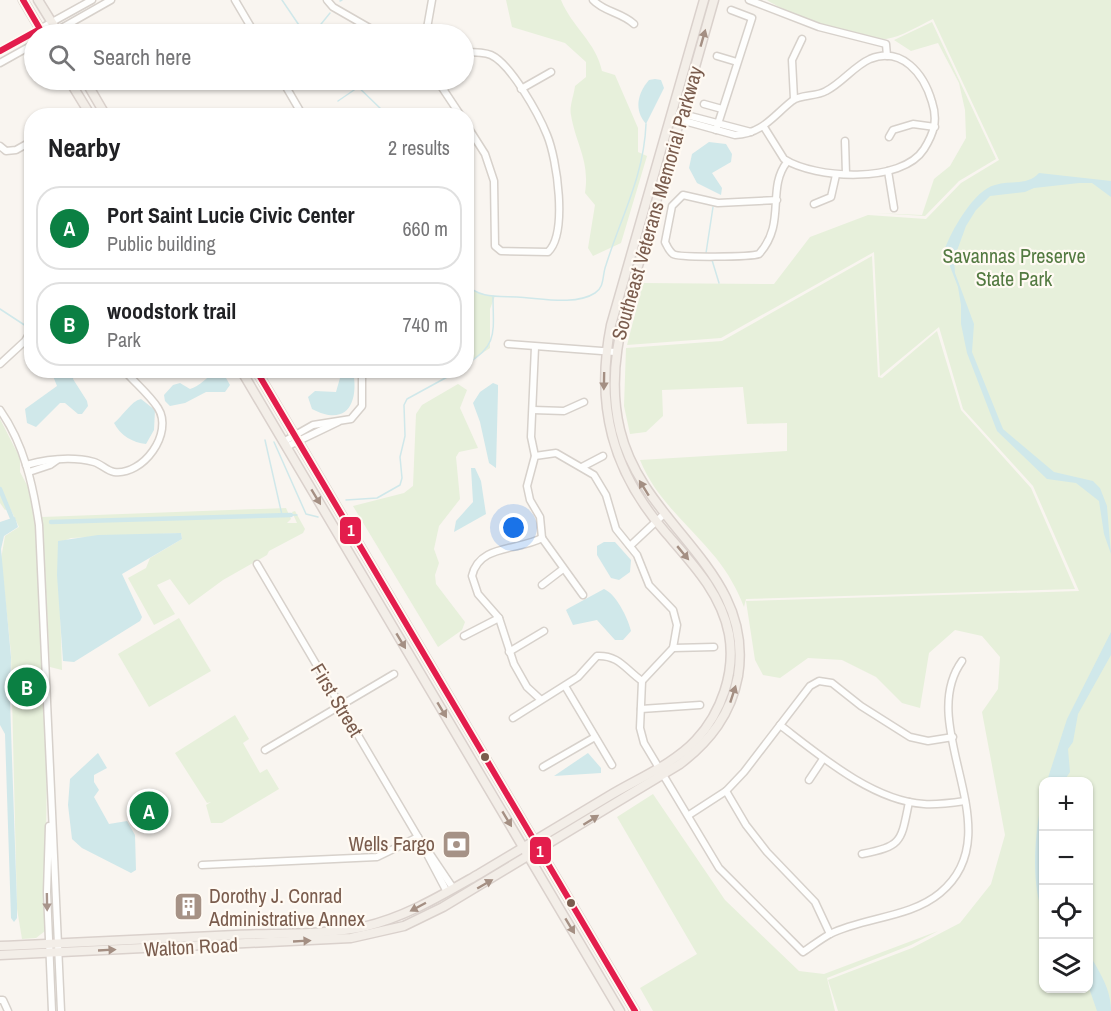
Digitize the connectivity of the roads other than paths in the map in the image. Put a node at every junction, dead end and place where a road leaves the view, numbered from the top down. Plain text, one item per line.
1 (23, 0) edge
2 (38, 0) edge
3 (92, 0) edge
4 (111, 0) edge
5 (235, 0) edge
6 (327, 0) edge
7 (432, 0) edge
8 (594, 0) edge
9 (704, 0) edge
10 (714, 0) edge
11 (749, 0) edge
12 (763, 0) edge
13 (768, 6) junction
14 (731, 10) dead end
15 (51, 22) joint
16 (37, 24) edge
17 (70, 24) edge
18 (249, 24) edge
19 (362, 24) edge
20 (428, 24) edge
21 (634, 24) dead end
22 (802, 39) dead end
23 (24, 40) edge
24 (24, 50) edge
25 (0, 51) edge
26 (474, 53) edge
27 (717, 56) dead end
28 (887, 56) junction
29 (737, 62) junction
30 (0, 63) edge
31 (551, 72) dead end
32 (521, 89) junction
33 (75, 90) edge
34 (91, 90) edge
35 (288, 90) edge
36 (444, 90) edge
37 (794, 99) junction
38 (704, 104) dead end
39 (86, 108) edge
40 (101, 108) edge
41 (298, 108) edge
42 (456, 108) edge
43 (722, 109) junction
44 (677, 116) junction
45 (717, 127) junction
46 (764, 127) junction
47 (935, 128) junction
48 (474, 137) edge
49 (889, 137) dead end
50 (845, 141) dead end
51 (0, 146) edge
52 (24, 146) edge
53 (788, 162) junction
54 (888, 171) junction
55 (846, 174) junction
56 (836, 175) junction
57 (777, 200) junction
58 (814, 204) dead end
59 (894, 208) dead end
60 (24, 342) edge
61 (508, 344) dead end
62 (535, 347) junction
63 (610, 351) junction
64 (0, 364) edge
65 (131, 378) edge
66 (246, 378) edge
67 (261, 378) edge
68 (362, 378) edge
69 (584, 402) dead end
70 (0, 410) edge
71 (533, 410) junction
72 (296, 439) junction
73 (284, 445) junction
74 (535, 456) junction
75 (603, 456) dead end
76 (57, 460) junction
77 (26, 465) junction
78 (582, 467) junction
79 (29, 472) junction
80 (663, 515) junction
81 (656, 522) junction
82 (542, 538) junction
83 (630, 546) junction
84 (257, 564) dead end
85 (563, 569) junction
86 (542, 585) dead end
87 (583, 595) dead end
88 (499, 618) junction
89 (544, 631) dead end
90 (464, 636) dead end
91 (714, 647) dead end
92 (673, 648) junction
93 (509, 652) junction
94 (412, 660) junction
95 (962, 661) dead end
96 (432, 670) junction
97 (394, 674) dead end
98 (642, 681) junction
99 (565, 686) junction
100 (540, 699) junction
101 (700, 705) dead end
102 (340, 706) junction
103 (641, 708) junction
104 (513, 718) dead end
105 (780, 725) junction
106 (595, 737) junction
107 (953, 737) junction
108 (265, 750) dead end
109 (824, 759) junction
110 (612, 765) dead end
111 (543, 767) dead end
112 (661, 770) junction
113 (809, 780) dead end
114 (726, 790) junction
115 (965, 801) junction
116 (909, 802) junction
117 (689, 815) junction
118 (418, 837) junction
119 (535, 840) junction
120 (524, 848) junction
121 (541, 851) junction
122 (862, 854) dead end
123 (530, 858) junction
124 (202, 865) dead end
125 (450, 890) junction
126 (255, 934) junction
127 (830, 934) junction
128 (209, 936) junction
129 (0, 946) edge
130 (207, 946) junction
131 (53, 948) junction
132 (160, 948) junction
133 (0, 955) edge
134 (0, 1000) edge
135 (8, 1011) edge
136 (51, 1011) edge
137 (61, 1011) edge
138 (620, 1011) edge
139 (635, 1011) edge

1 - 16 main road
2 - 15 main road
3 - 15 street
4 - 17 street
5 - 18 street
6 - 19 street
7 - 20 street
8 - 21 street
9 - 44 main road, Southeast Veterans Memorial Parkway
44 -> 10 main road, Southeast Veterans Memorial Parkway
11 - 13 street
12 - 13 street
13 - 28 street
14 - 29 street
22 - 37 street
23 - 25 street
24 - 30 street
26 - 32 street
27 - 29 street
28 - 37 street
28 - 47 street
29 - 43 street
31 - 32 street
32 - 48 street
33 - 39 main road
34 - 40 main road
35 - 41 street
36 - 42 street
37 - 46 street
38 - 43 street
43 - 45 street
44 - 45 street
44 - 63 main road, Southeast Veterans Memorial Parkway
45 - 46 street
46 - 53 street
47 - 49 street
47 - 54 street
50 - 55 street
51 - 52 street
53 - 56 street
53 - 57 street
54 - 55 street
54 - 59 street
55 - 56 street
56 - 58 street
57 - 57 street
60 - 64 street
61 - 62 street
62 - 63 street
62 - 71 street
80 -> 63 main road, Southeast Veterans Memorial Parkway
63 -> 81 main road, Southeast Veterans Memorial Parkway
65 - 76 street
66 - 73 main road
67 - 72 main road
68 - 72 street
69 - 71 street
70 - 77 street
71 - 74 street
72 - 73 street
72 - 96 main road
73 -> 94 main road
74 - 78 street
74 - 82 street
75 - 78 street
76 - 77 street
76 - 79 street
77 - 79 street
78 - 83 street
79 - 131 street
80 - 81 street
112 -> 80 main road, Southeast Veterans Memorial Parkway
81 - 83 street
81 -> 112 main road, Southeast Veterans Memorial Parkway
82 - 85 street
82 - 88 street
83 - 92 street
84 - 102 street, First Street
85 - 86 street
85 - 87 street
88 - 90 street
88 - 93 street
89 - 93 street
91 - 92 street
92 - 98 street
93 - 100 street
94 - 96 main road
94 -> 120 main road
95 - 107 street
96 - 119 main road
97 - 102 street
98 - 99 street
98 - 103 street
99 - 100 street
99 - 106 street
100 - 104 street
101 - 103 street
102 - 108 street
102 - 118 street, First Street
103 - 112 street
105 - 107 street
105 - 109 street
105 - 114 street
106 - 110 street
106 - 111 street
107 - 115 street
109 - 113 street
109 - 116 street
112 - 117 street
112 - 119 main road, Southeast Veterans Memorial Parkway
121 -> 112 main road, Southeast Veterans Memorial Parkway
114 - 117 street
114 - 127 street
115 - 116 street
115 - 127 street
116 - 122 street
117 - 127 street
118 - 124 street
118 - 125 street, First Street
119 - 120 main road, Walton Road
119 - 121 main road
120 - 123 main road
120 - 125 main road, Walton Road
121 - 123 main road, Walton Road
121 - 139 main road
130 -> 123 main road, Walton Road
123 -> 138 main road
125 -> 126 main road, Walton Road
126 - 128 main road, Walton Road
126 - 130 main road
128 - 131 main road, Walton Road
128 - 132 main road
129 - 131 main road, Walton Road
130 - 132 main road, Walton Road
131 -> 132 main road, Walton Road
131 - 133 main road, Walton Road
131 - 136 street
131 - 137 street
134 - 135 street

